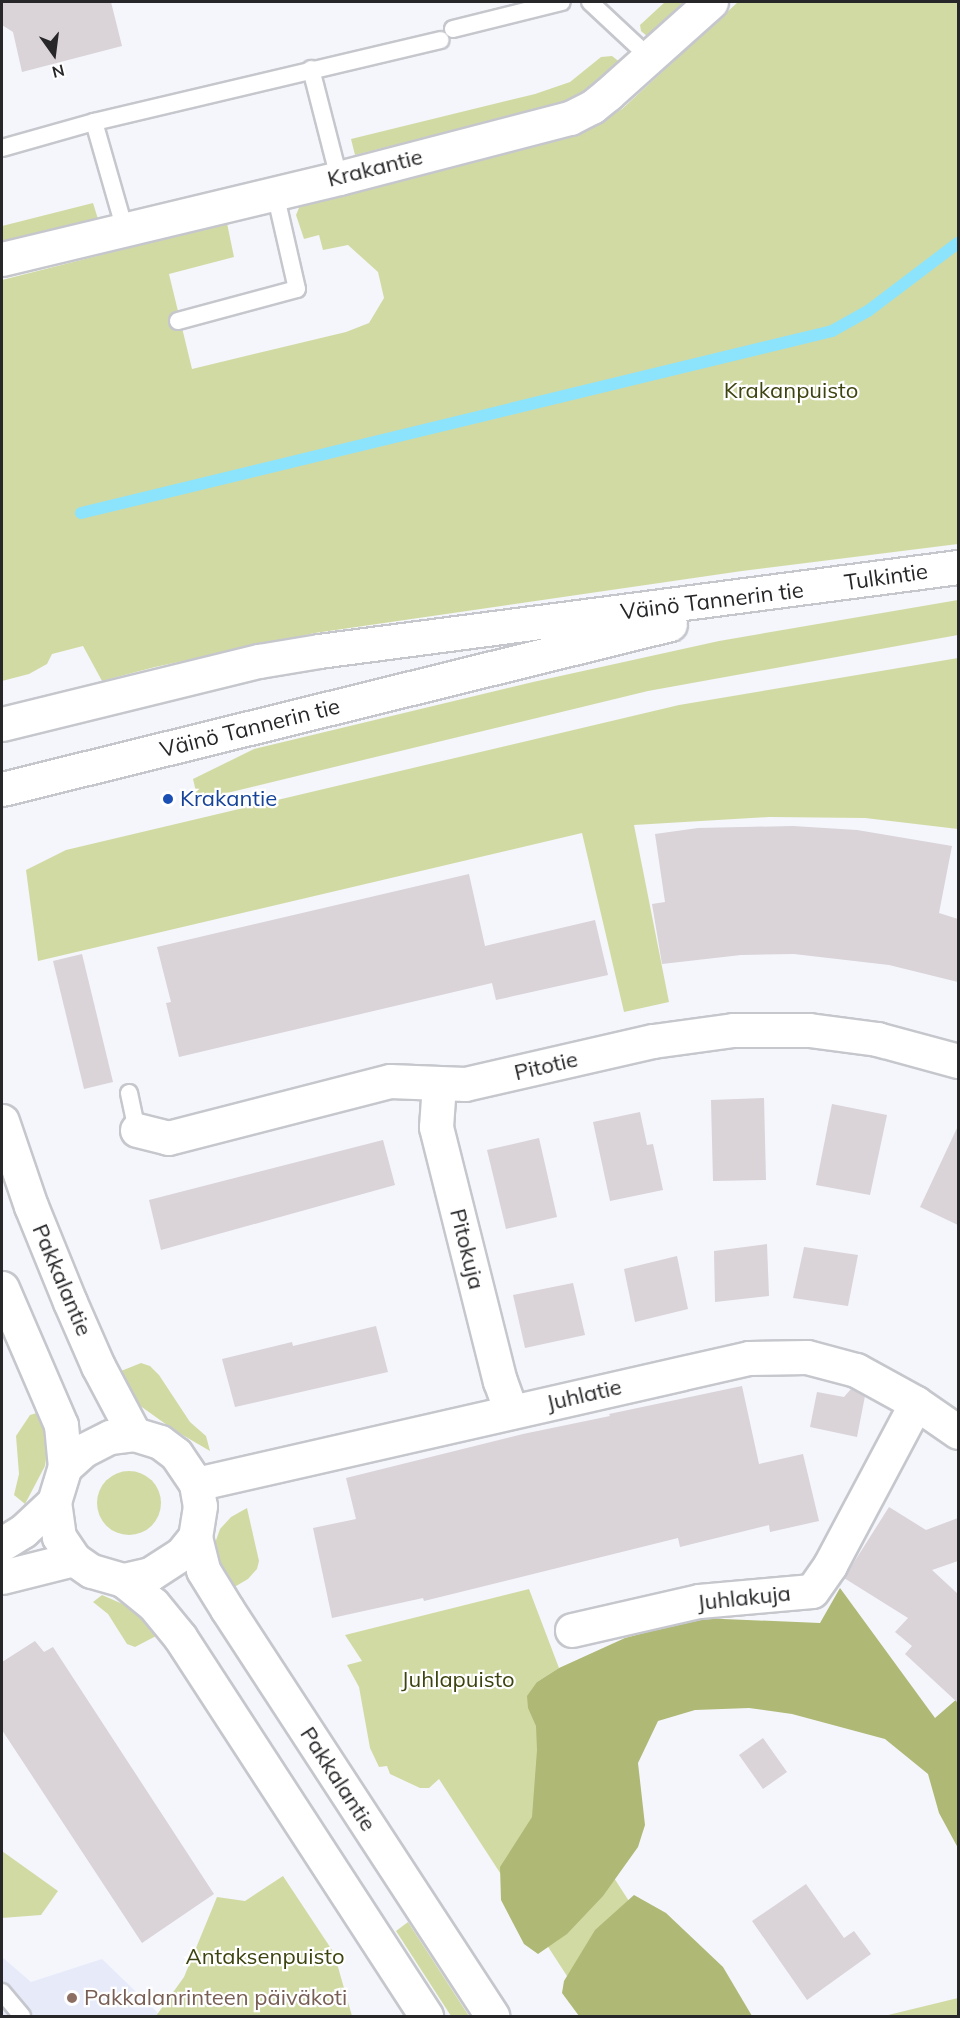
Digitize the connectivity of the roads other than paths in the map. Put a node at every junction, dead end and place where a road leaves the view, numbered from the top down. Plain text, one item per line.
1 (562, 2) edge
2 (590, 2) edge
3 (711, 2) edge
4 (519, 6) edge
5 (453, 29) dead end
6 (440, 40) dead end
7 (650, 57) junction
8 (311, 69) junction
9 (94, 122) junction
10 (2, 148) edge
11 (339, 178) junction
12 (275, 193) junction
13 (125, 230) junction
14 (2, 259) edge
15 (178, 321) dead end
16 (958, 567) edge
17 (814, 587) junction
18 (2, 724) edge
19 (2, 789) edge
20 (958, 1061) edge
21 (439, 1084) junction
22 (129, 1093) dead end
23 (2, 1121) edge
24 (137, 1130) joint
25 (2, 1288) edge
26 (916, 1403) junction
27 (511, 1411) junction
28 (958, 1432) edge
29 (134, 1434) junction
30 (65, 1467) junction
31 (196, 1484) junction
32 (54, 1502) junction
33 (195, 1537) junction
34 (2, 1544) edge
35 (74, 1559) junction
36 (2, 1577) edge
37 (123, 1580) junction
38 (572, 1630) dead end
39 (2, 1992) edge
40 (22, 2016) edge
41 (426, 2016) edge
42 (492, 2016) edge

1 - 4 lane
2 - 7 lane
3 - 7 street, Krakantie
4 - 5 lane
6 - 8 lane
7 - 11 street, Krakantie
8 - 9 lane
8 - 11 lane
9 - 10 lane
9 - 13 lane
11 - 12 street, Krakantie
12 - 13 street, Krakantie
12 - 15 lane
13 - 14 street, Krakantie
16 - 17 street, Tulkintie
17 - 18 street, Väinö Tannerin tie
17 - 19 street, Väinö Tannerin tie
20 - 21 street, Pitotie
21 - 24 street, Pitotie
21 - 27 street, Pitokuja
22 - 24 lane
23 - 29 street, Pakkalantie
25 - 30 street
26 - 27 street, Juhlatie
26 - 28 street, Juhlatie
26 - 38 street, Juhlakuja
27 - 31 street, Juhlatie
29 - 30 street
29 - 31 street
30 - 32 street
31 - 33 street
32 - 34 street
32 - 35 street
33 - 37 street
33 - 42 street, Pakkalantie
35 - 36 street
35 - 37 street
37 - 41 street
39 - 40 lane

